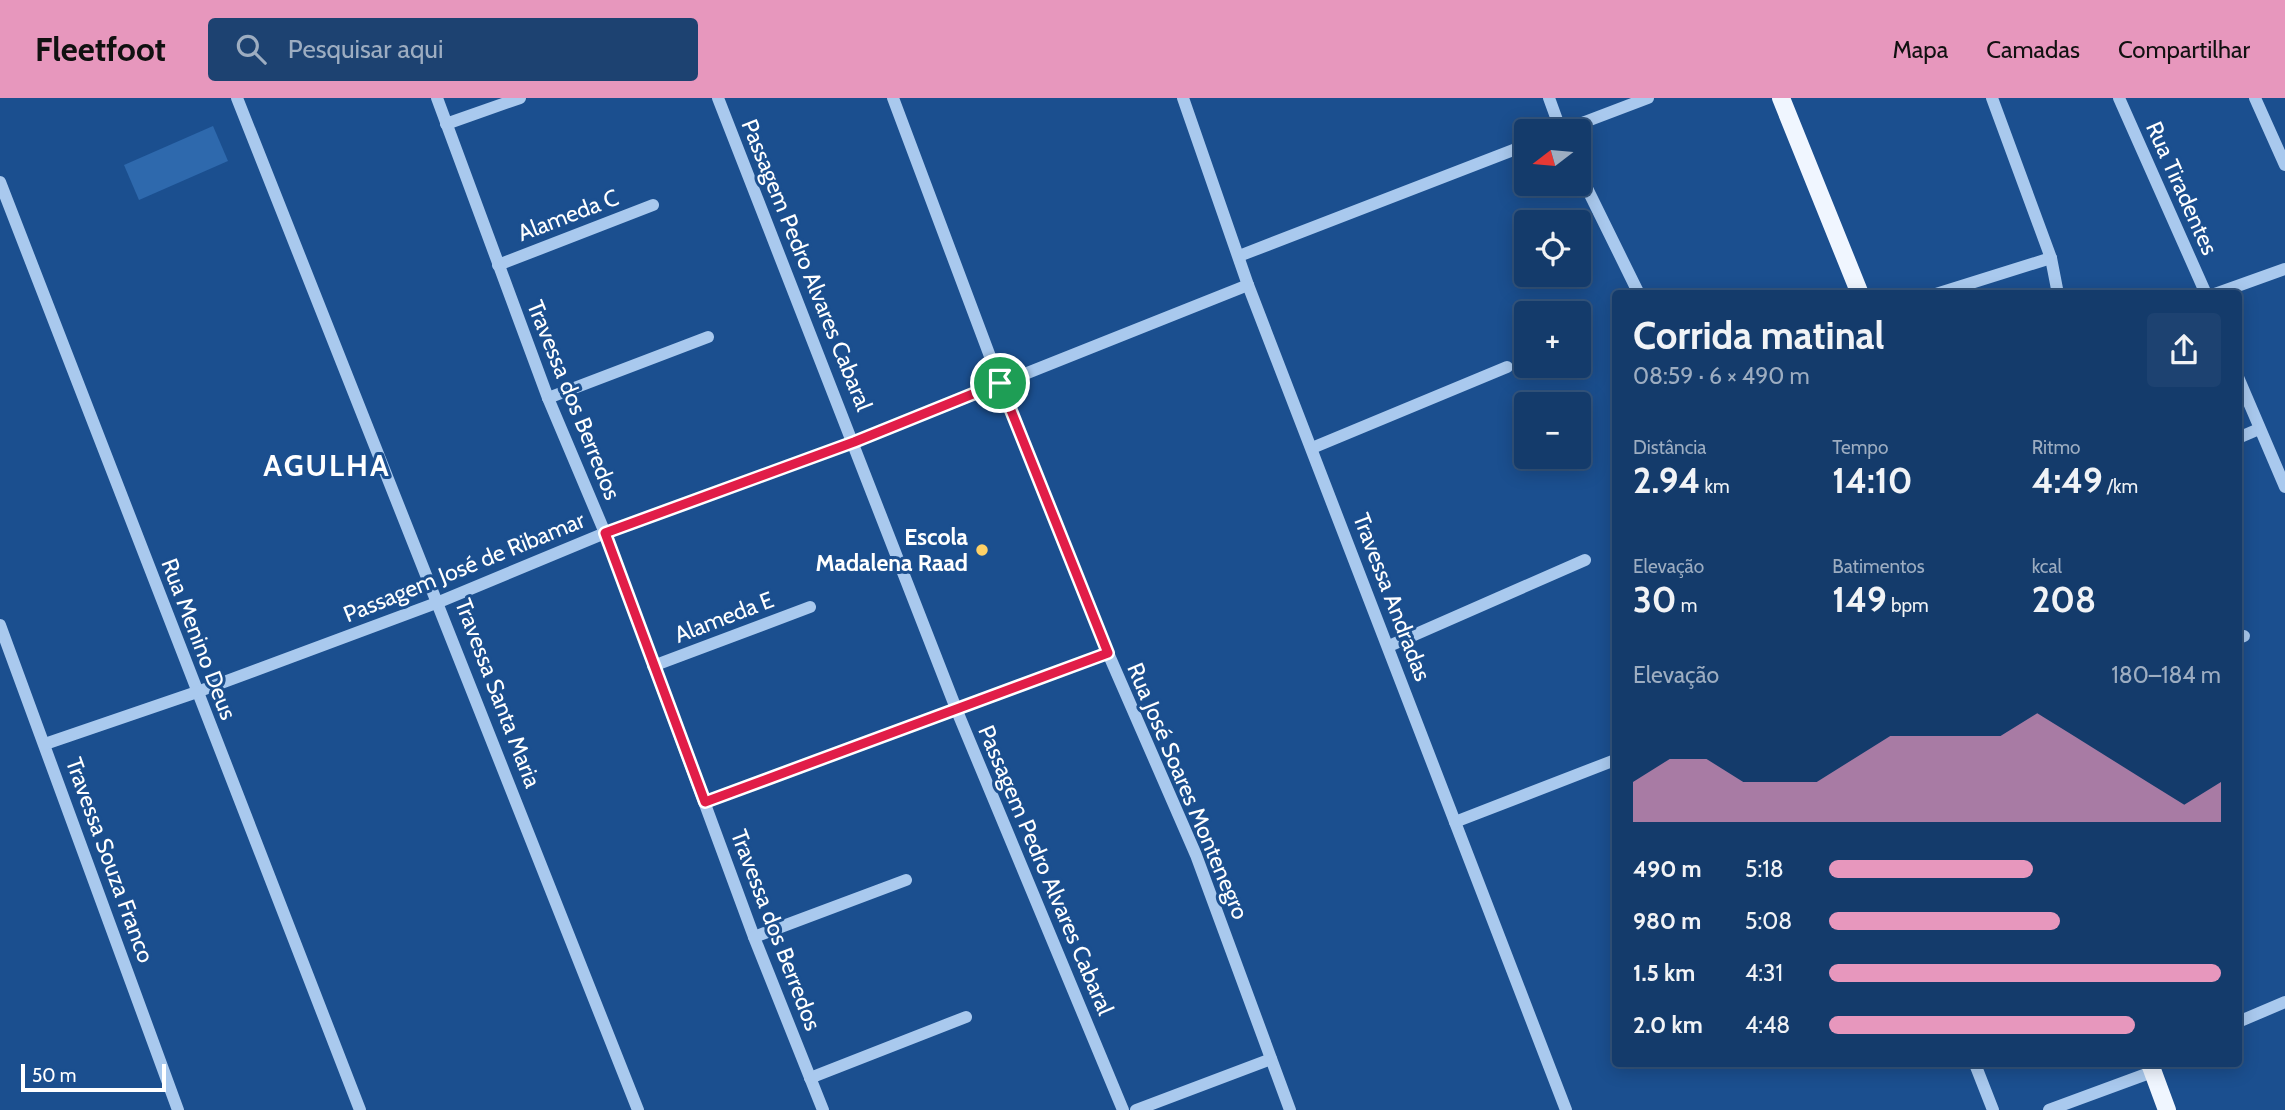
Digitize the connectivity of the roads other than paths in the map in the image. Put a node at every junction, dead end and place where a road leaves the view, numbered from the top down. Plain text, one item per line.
1 (237, 98) edge
2 (437, 98) edge
3 (520, 98) edge
4 (719, 98) edge
5 (893, 98) edge
6 (1183, 98) edge
7 (1549, 98) edge
8 (1648, 98) edge
9 (1781, 98) edge
10 (1992, 98) edge
11 (2119, 98) edge
12 (2255, 98) edge
13 (1557, 119) edge
14 (1591, 120) edge
15 (446, 124) junction
16 (1514, 150) edge
17 (2285, 166) edge
18 (0, 182) edge
19 (1591, 196) edge
20 (653, 205) dead end
21 (1239, 256) junction
22 (2051, 258) junction
23 (498, 265) junction
24 (2285, 269) edge
25 (1248, 285) junction
26 (1637, 290) edge
27 (1858, 290) edge
28 (1949, 290) edge
29 (2057, 290) edge
30 (2204, 290) edge
31 (2226, 290) edge
32 (708, 337) dead end
33 (1507, 367) dead end
34 (1000, 383) junction
35 (2242, 387) edge
36 (548, 398) junction
37 (2259, 429) junction
38 (2242, 436) edge
39 (854, 442) junction
40 (1312, 448) junction
41 (2285, 487) edge
42 (605, 533) junction
43 (1585, 560) dead end
44 (439, 602) junction
45 (810, 607) dead end
46 (0, 625) edge
47 (1388, 646) junction
48 (1108, 653) junction
49 (653, 666) junction
50 (197, 692) junction
51 (957, 711) junction
52 (45, 744) junction
53 (1612, 761) edge
54 (705, 802) junction
55 (1455, 822) junction
56 (906, 880) dead end
57 (754, 937) junction
58 (2285, 1002) edge
59 (966, 1017) dead end
60 (2242, 1019) edge
61 (1270, 1059) junction
62 (1976, 1067) edge
63 (2151, 1068) edge
64 (810, 1078) junction
65 (178, 1110) edge
66 (360, 1110) edge
67 (638, 1110) edge
68 (823, 1110) edge
69 (1124, 1110) edge
70 (1136, 1110) edge
71 (1290, 1110) edge
72 (1566, 1110) edge
73 (1993, 1110) edge
74 (2049, 1110) edge
75 (2167, 1110) edge

1 - 44 street, Travessa Santa Maria
2 - 15 street, Travessa dos Berredos
3 - 15 street
4 - 39 street, Passagem Pedro Alvares Cabaral
5 - 34 street, Rua José Soares Montenegro
6 - 21 street, Travessa Andradas
7 - 13 street
8 - 14 street
9 - 27 main road
10 - 22 street
11 - 30 street, Rua Tiradentes
12 - 17 street
15 - 23 street, Travessa dos Berredos
16 - 21 street
18 - 50 street, Rua Menino Deus
19 - 26 street
20 - 23 street, Alameda C
21 - 25 street, Travessa Andradas
22 - 28 street
22 - 29 street
23 - 36 street, Travessa dos Berredos
24 - 31 street
25 - 34 street, Passagem José de Ribamar
25 - 40 street, Travessa Andradas
32 - 36 street
33 - 40 street
34 - 39 street, Passagem José de Ribamar
34 - 48 street, Rua José Soares Montenegro
35 - 37 street
36 - 42 street, Travessa dos Berredos
37 - 38 street
37 - 41 street
39 - 42 street, Passagem José de Ribamar
39 - 51 street, Passagem Pedro Alvares Cabaral
40 - 47 street, Travessa Andradas
42 - 44 street, Passagem José de Ribamar
42 - 49 street, Travessa dos Berredos
43 - 47 street
44 - 50 street, Passagem José de Ribamar
44 - 67 street, Travessa Santa Maria
45 - 49 street, Alameda E
46 - 52 street, Travessa Souza Franco
47 - 55 street, Travessa Andradas
48 - 51 street
48 - 61 street, Rua José Soares Montenegro
49 - 54 street, Travessa dos Berredos
50 - 52 street, Passagem José de Ribamar
50 - 66 street, Rua Menino Deus
51 - 54 street
51 - 69 street, Passagem Pedro Alvares Cabaral
52 - 65 street, Travessa Souza Franco
53 - 55 street
54 - 57 street, Travessa dos Berredos
55 - 72 street, Travessa Andradas
56 - 57 street
57 - 64 street, Travessa dos Berredos
58 - 60 street
59 - 64 street
61 - 70 street
61 - 71 street, Rua José Soares Montenegro
62 - 73 street
63 - 74 street
63 - 75 main road
64 - 68 street, Travessa dos Berredos

